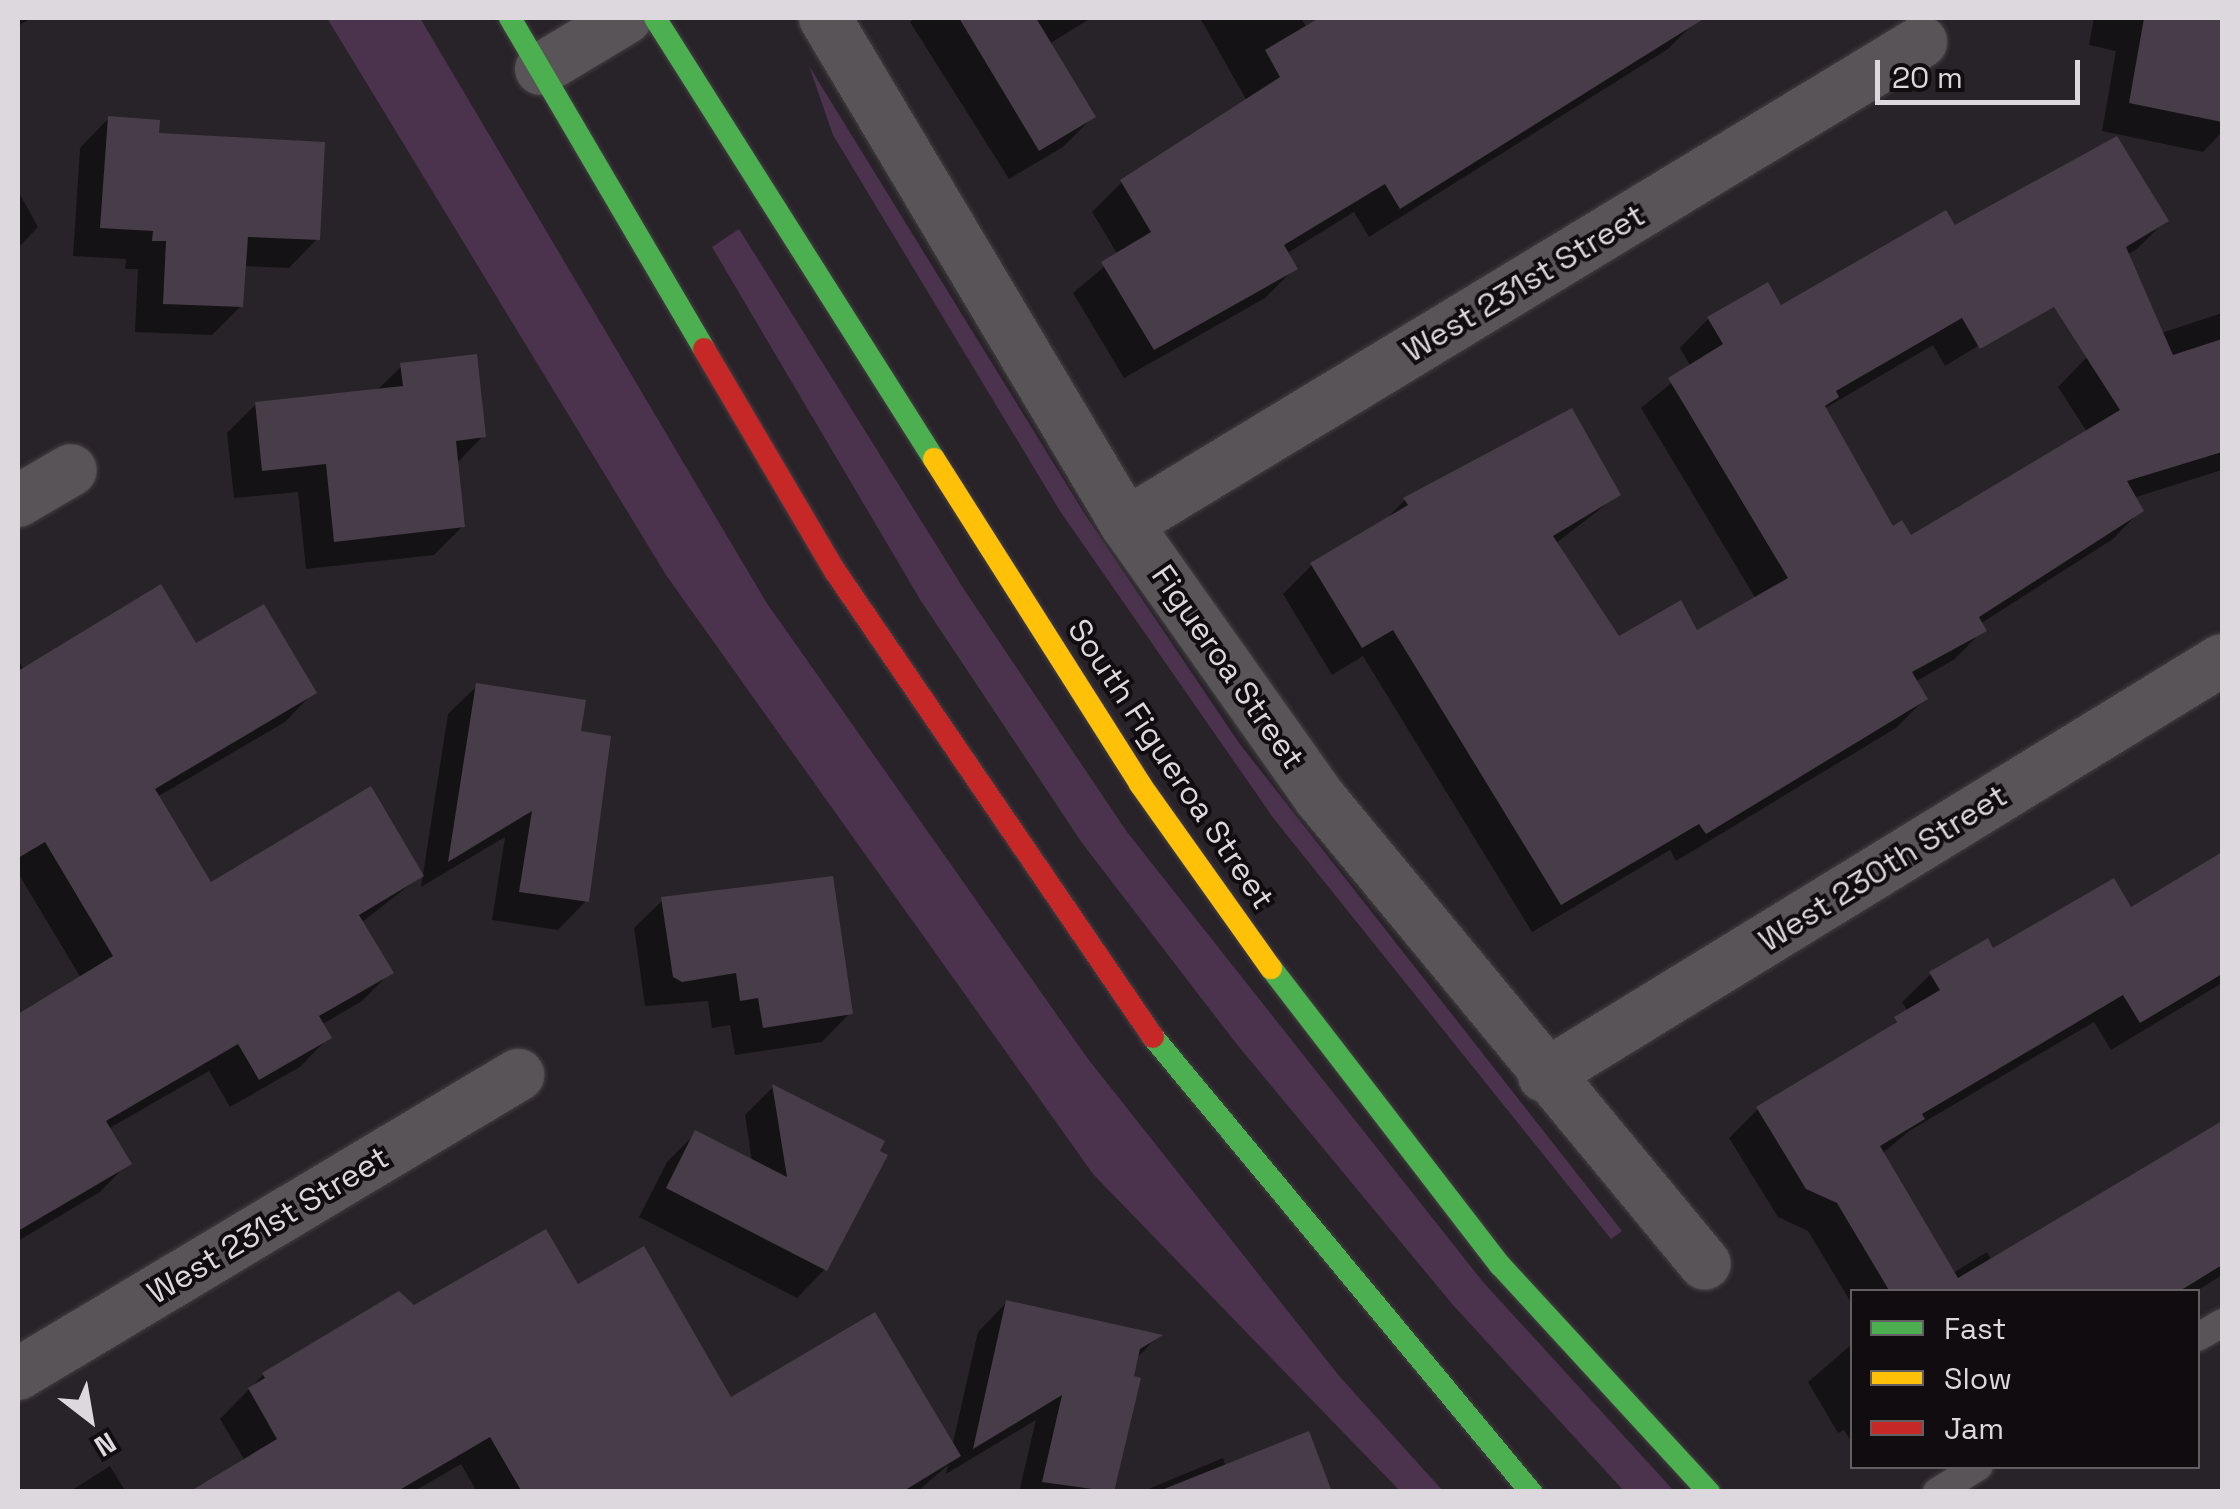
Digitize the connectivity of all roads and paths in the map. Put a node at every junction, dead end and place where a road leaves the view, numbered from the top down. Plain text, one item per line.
1 (510, 18) edge
2 (626, 18) edge
3 (655, 18) edge
4 (825, 18) edge
5 (1922, 42) dead end
6 (541, 68) junction
7 (71, 470) dead end
8 (18, 501) edge
9 (1126, 524) junction
10 (2222, 660) edge
11 (518, 1075) dead end
12 (1544, 1076) junction
13 (1705, 1264) dead end
14 (2222, 1322) edge
15 (2200, 1336) edge
16 (18, 1374) edge
17 (1974, 1469) edge
18 (1530, 1492) edge
19 (1710, 1492) edge
20 (1936, 1492) edge

1 - 6 main road
2 - 6 street
3 - 19 main road, South Figueroa Street
4 - 9 street, Figueroa Street
5 - 9 street, West 231st Street
6 - 18 main road
7 - 8 street
9 - 12 street, Figueroa Street
10 - 12 street, West 230th Street
11 - 16 street, West 231st Street
12 - 13 street, Figueroa Street
14 - 15 lane
17 - 20 lane

